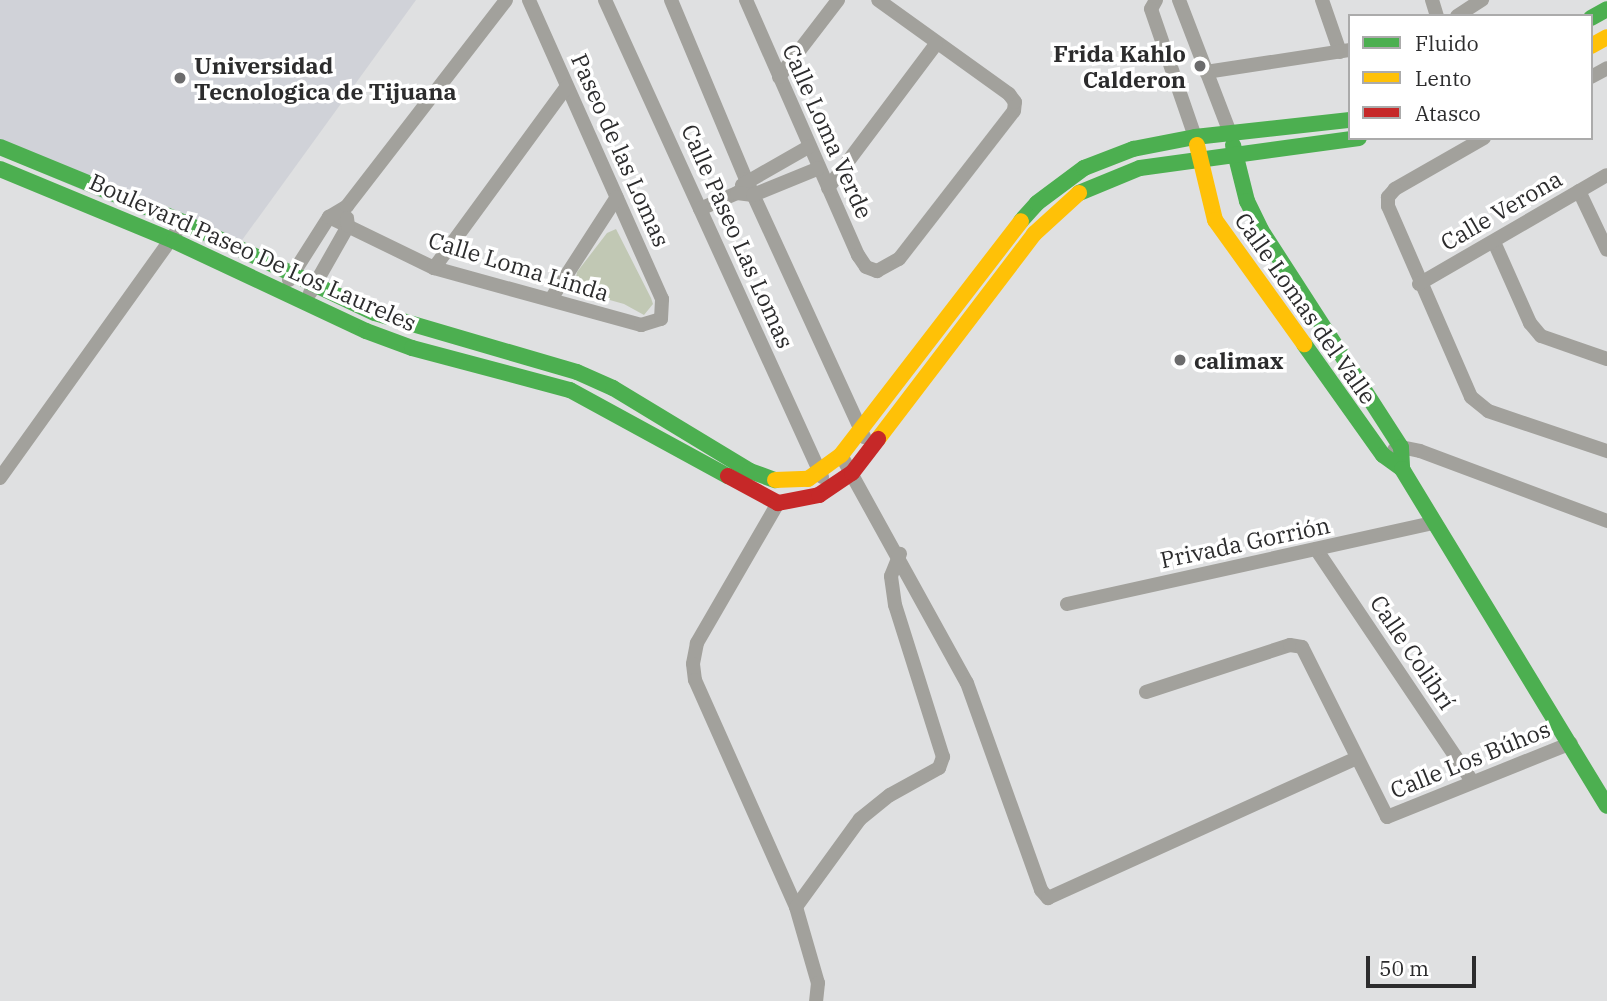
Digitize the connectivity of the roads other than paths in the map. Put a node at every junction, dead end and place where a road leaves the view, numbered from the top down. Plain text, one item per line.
1 (506, 0) edge
2 (529, 0) edge
3 (605, 0) edge
4 (671, 0) edge
5 (746, 0) edge
6 (838, 0) edge
7 (878, 0) edge
8 (1156, 0) edge
9 (1179, 0) edge
10 (1322, 0) edge
11 (1482, 0) edge
12 (1460, 14) edge
13 (936, 44) junction
14 (1345, 51) edge
15 (1206, 72) junction
16 (779, 77) junction
17 (567, 86) junction
18 (1348, 120) edge
19 (1230, 133) junction
20 (1195, 137) junction
21 (1348, 139) edge
22 (1481, 140) edge
23 (810, 146) junction
24 (0, 147) edge
25 (1236, 154) junction
26 (1201, 158) junction
27 (819, 167) junction
28 (0, 169) edge
29 (1607, 175) edge
30 (746, 179) junction
31 (828, 188) junction
32 (1579, 191) junction
33 (737, 193) junction
34 (753, 195) junction
35 (617, 197) junction
36 (346, 206) junction
37 (700, 209) junction
38 (329, 217) junction
39 (183, 222) junction
40 (348, 226) junction
41 (174, 241) junction
42 (1494, 242) junction
43 (1607, 250) edge
44 (434, 268) junction
45 (292, 275) junction
46 (1419, 284) junction
47 (314, 285) junction
48 (281, 293) junction
49 (551, 299) junction
50 (303, 304) junction
51 (661, 319) joint
52 (1607, 359) edge
53 (860, 430) junction
54 (1401, 447) junction
55 (871, 450) junction
56 (1607, 451) edge
57 (841, 455) junction
58 (1383, 455) junction
59 (1402, 469) junction
60 (820, 472) junction
61 (852, 473) junction
62 (0, 478) edge
63 (829, 490) junction
64 (778, 503) junction
65 (1607, 522) edge
66 (1432, 523) junction
67 (1316, 549) junction
68 (900, 554) junction
69 (1067, 604) dead end
70 (1146, 692) dead end
71 (1571, 743) junction
72 (1355, 759) junction
73 (1471, 780) junction
74 (1607, 806) edge
75 (796, 907) junction
76 (816, 1001) edge

1 - 36 street
2 - 17 street, Paseo de las Lomas
3 - 37 street, Calle Paseo Las Lomas
4 - 30 street
5 - 16 street, Calle Loma Verde
6 - 16 street
7 - 13 street
8 - 20 street, Calle Lomas del Valle
9 - 15 street, Calle Lomas del Valle
10 - 14 street
11 - 12 street
13 - 31 street
13 - 31 street, Calle Loma Verde
14 - 15 street
15 - 19 street, Calle Lomas del Valle
16 - 23 street, Calle Loma Verde
17 - 35 street, Paseo de las Lomas
17 - 44 street
18 - 19 street, Boulevard Paseo De Los Laureles
19 - 20 street, Boulevard Paseo De Los Laureles
19 - 25 street, Calle Lomas del Valle
20 - 26 street, Calle Lomas del Valle
20 - 53 street, Boulevard Paseo De Los Laureles
21 - 25 street
22 - 46 street
23 - 27 street, Calle Loma Verde
23 - 30 street
24 - 39 street, Boulevard Paseo De Los Laureles
25 - 26 street
25 - 54 street, Calle Lomas del Valle
26 - 55 street
26 - 58 street, Calle Lomas del Valle
27 - 31 street, Calle Loma Verde
27 - 34 street
28 - 41 street, Boulevard Paseo De Los Laureles
29 - 32 street, Calle Verona
30 - 33 street
30 - 34 street
32 - 42 street, Calle Verona
32 - 43 street
33 - 34 street
33 - 37 street
34 - 53 street
35 - 49 street
35 - 51 street, Paseo de las Lomas
36 - 38 street
36 - 40 street
37 - 60 street, Calle Paseo Las Lomas
38 - 40 street, Calle Loma Linda
38 - 45 street
39 - 41 street
39 - 45 street, Boulevard Paseo De Los Laureles
40 - 44 street, Calle Loma Linda
40 - 47 street
41 - 48 street, Boulevard Paseo De Los Laureles
41 - 62 street
42 - 46 street, Calle Verona
42 - 52 street
44 - 49 street, Calle Loma Linda
45 - 47 street, Boulevard Paseo De Los Laureles
45 - 48 street
46 - 56 street
47 - 50 street
47 - 60 street, Boulevard Paseo De Los Laureles
48 - 50 street, Boulevard Paseo De Los Laureles
49 - 51 street, Calle Loma Linda
50 - 64 street, Boulevard Paseo De Los Laureles
53 - 55 street
53 - 57 street, Boulevard Paseo De Los Laureles
54 - 58 street
54 - 59 street, Calle Lomas del Valle
54 - 65 street
55 - 61 street
57 - 60 street, Boulevard Paseo De Los Laureles
57 - 61 street
58 - 59 street, Calle Lomas del Valle
59 - 66 street, Calle Lomas del Valle
60 - 63 street, Calle Paseo Las Lomas
61 - 63 street
61 - 68 street
63 - 64 street
64 - 75 street
66 - 67 street, Privada Gorrión
66 - 71 street, Calle Lomas del Valle
67 - 69 street, Privada Gorrión
67 - 73 street, Calle Colibrí
68 - 72 street
68 - 75 street
70 - 72 street
71 - 73 street, Calle Los Búhos
71 - 74 street, Calle Lomas del Valle
72 - 73 street, Calle Los Búhos
75 - 76 street

